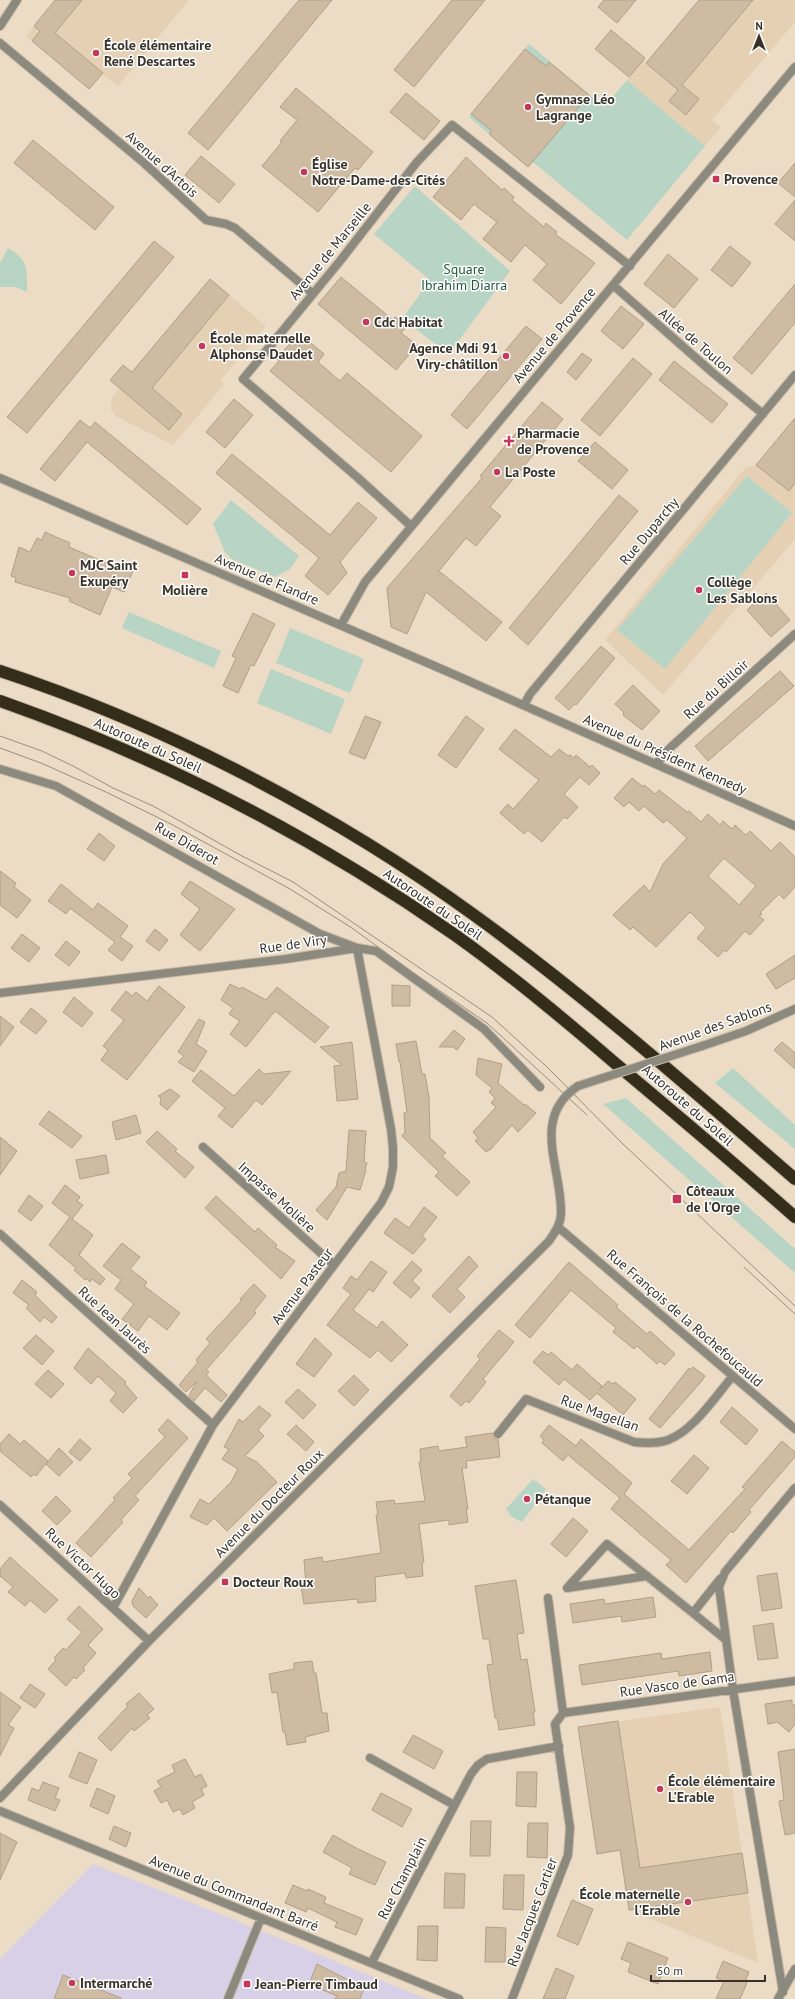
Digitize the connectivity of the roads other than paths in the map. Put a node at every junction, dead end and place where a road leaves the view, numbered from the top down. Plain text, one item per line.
1 (17, 0) edge
2 (0, 26) edge
3 (0, 42) edge
4 (795, 67) edge
5 (630, 266) junction
6 (613, 285) junction
7 (312, 293) junction
8 (795, 374) edge
9 (763, 414) junction
10 (0, 478) edge
11 (411, 526) junction
12 (341, 625) junction
13 (795, 634) edge
14 (0, 671) edge
15 (0, 700) edge
16 (524, 705) junction
17 (656, 764) junction
18 (0, 769) edge
19 (795, 826) edge
20 (357, 948) junction
21 (0, 993) edge
22 (795, 1009) edge
23 (540, 1088) dead end
24 (204, 1147) dead end
25 (795, 1179) edge
26 (795, 1216) edge
27 (558, 1227) junction
28 (0, 1234) edge
29 (334, 1265) junction
30 (732, 1377) junction
31 (212, 1425) junction
32 (795, 1429) edge
33 (498, 1434) dead end
34 (795, 1488) edge
35 (0, 1505) edge
36 (725, 1572) junction
37 (647, 1576) junction
38 (548, 1598) dead end
39 (113, 1608) junction
40 (693, 1613) junction
41 (726, 1640) junction
42 (149, 1641) junction
43 (795, 1681) edge
44 (733, 1690) junction
45 (563, 1713) junction
46 (559, 1746) junction
47 (370, 1758) dead end
48 (0, 1798) edge
49 (454, 1806) junction
50 (0, 1811) edge
51 (261, 1918) junction
52 (372, 1962) junction
53 (795, 1970) edge
54 (781, 1995) edge
55 (228, 1999) edge
56 (459, 1999) edge
57 (512, 1999) edge

1 - 2 street
3 - 7 street, Avenue d'Artois
4 - 5 street, Avenue de Provence
5 - 6 street, Avenue de Provence
5 - 7 street, Avenue de Marseille
6 - 9 street, Allée de Toulon
6 - 11 street, Avenue de Provence
7 - 11 street, Avenue de Marseille
8 - 9 street, Rue Duparchy
9 - 16 street, Rue Duparchy
10 - 12 street, Avenue de Flandre
11 - 12 street, Avenue de Provence
12 - 16 street, Avenue de Flandre
13 - 17 street, Rue du Billoir
14 - 25 highway, Autoroute du Soleil
15 - 26 highway, Autoroute du Soleil
16 - 17 street, Avenue du Président Kennedy
17 - 19 street, Avenue du Président Kennedy
18 - 20 street, Rue Diderot
20 - 21 street, Rue de Viry
20 - 23 street, Rue de Viry
20 - 29 street, Avenue Pasteur
22 - 27 street, Avenue des Sablons, bridge
24 - 29 street, Impasse Molière
27 - 30 street, Rue François de la Rochefoucauld
27 - 42 street, Avenue du Docteur Roux
28 - 31 street, Rue Jean Jaurès
29 - 31 street, Avenue Pasteur
30 - 32 street, Rue François de la Rochefoucauld
30 - 33 street, Rue Magellan
31 - 39 street, Avenue Pasteur
34 - 36 street
35 - 39 street, Rue Victor Hugo
36 - 40 street
36 - 41 street
37 - 37 street
37 - 40 street
38 - 45 street, Rue Jacques Cartier
39 - 42 street, Rue Victor Hugo
40 - 41 street
41 - 44 street
42 - 48 street, Avenue du Docteur Roux
43 - 44 street, Rue Vasco de Gama
44 - 45 street, Rue Vasco de Gama
44 - 54 street
45 - 46 street, Rue Jacques Cartier
46 - 49 street, Rue Champlain
46 - 57 street, Rue Jacques Cartier
47 - 49 street
49 - 52 street, Rue Champlain
50 - 51 street, Avenue du Commandant Barré
51 - 52 street, Avenue du Commandant Barré
51 - 55 street
52 - 56 street, Avenue du Commandant Barré
53 - 54 street

